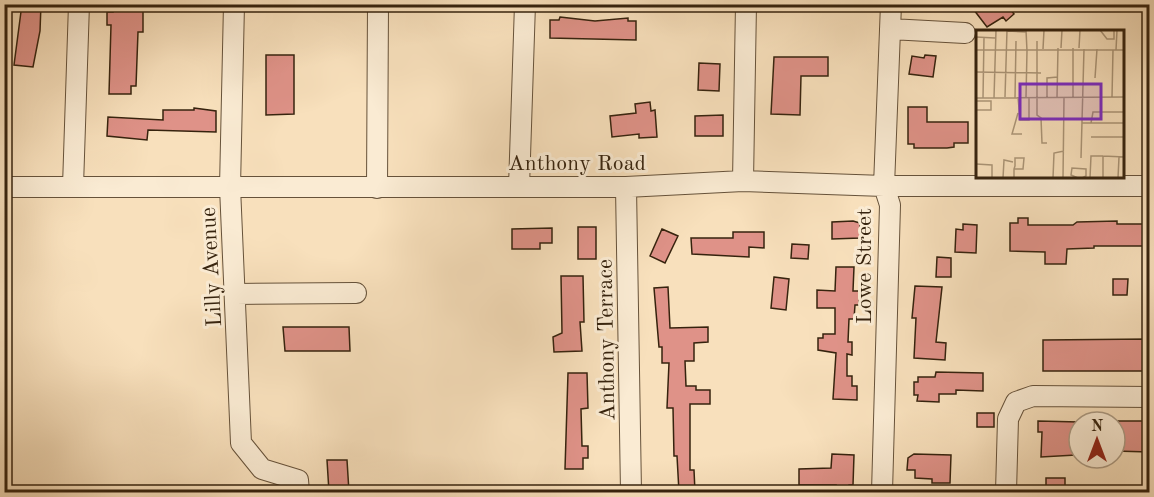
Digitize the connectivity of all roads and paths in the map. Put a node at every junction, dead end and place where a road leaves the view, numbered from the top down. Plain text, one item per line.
1 (79, 4) edge
2 (234, 4) edge
3 (378, 4) edge
4 (525, 4) edge
5 (746, 4) edge
6 (891, 4) edge
7 (890, 29) junction
8 (965, 33) dead end
9 (743, 181) junction
10 (73, 186) junction
11 (884, 186) junction
12 (1149, 186) edge
13 (4, 187) edge
14 (519, 187) junction
15 (230, 188) junction
16 (377, 188) junction
17 (626, 188) junction
18 (356, 293) dead end
19 (236, 294) junction
20 (1149, 397) edge
21 (299, 492) edge
22 (631, 492) edge
23 (882, 492) edge
24 (1006, 492) edge

1 - 10 street
2 - 15 street, Lilly Avenue
3 - 16 street
4 - 14 street
5 - 9 street
6 - 7 street, Lowe Street
7 - 8 street
7 - 11 street, Lowe Street
9 - 11 street, Anthony Road
9 - 17 street, Anthony Road
10 - 13 street, Anthony Road
10 - 15 street, Anthony Road
11 - 12 street, Anthony Road
11 - 23 street, Lowe Street
14 - 16 street, Anthony Road
14 - 17 street, Anthony Road
15 - 16 street, Anthony Road
15 - 19 street, Lilly Avenue
17 - 22 street, Anthony Terrace
18 - 19 street
19 - 21 street, Lilly Avenue
20 - 24 street

